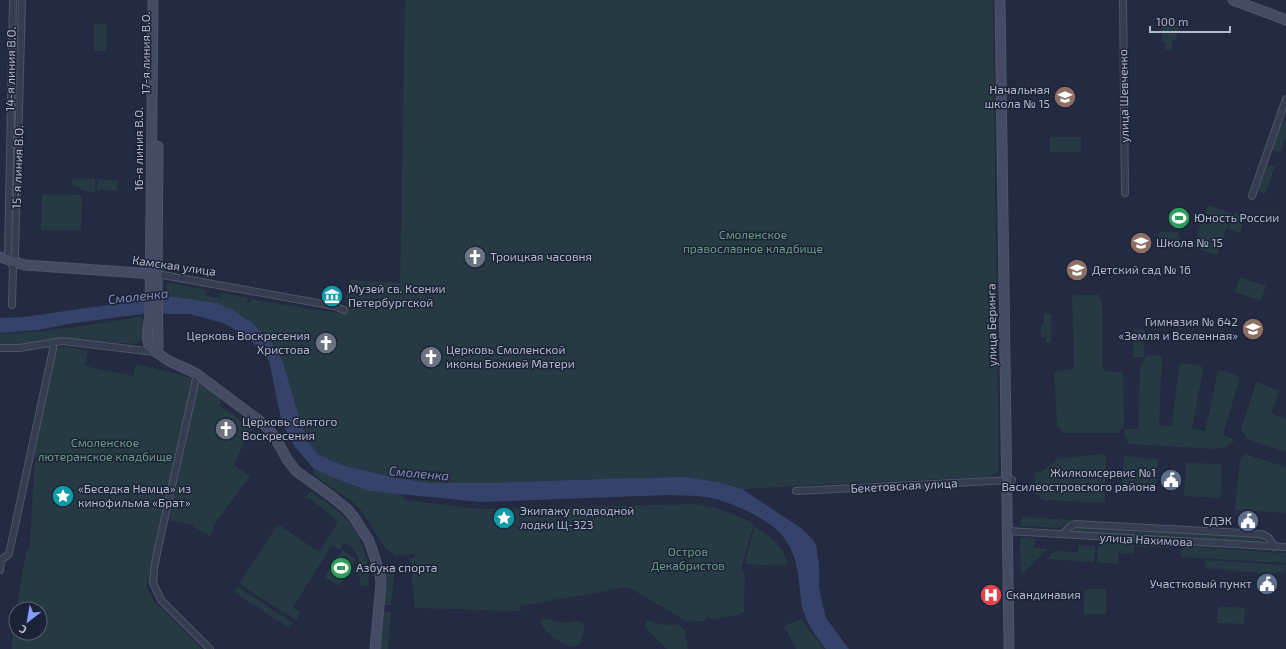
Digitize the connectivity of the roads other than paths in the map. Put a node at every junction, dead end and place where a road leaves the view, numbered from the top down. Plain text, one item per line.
1 (13, 0) edge
2 (22, 0) edge
3 (152, 0) edge
4 (159, 0) edge
5 (1000, 0) edge
6 (1005, 0) edge
7 (1123, 0) edge
8 (1233, 0) edge
9 (1248, 0) edge
10 (1286, 15) edge
11 (1286, 20) edge
12 (12, 45) junction
13 (21, 46) junction
14 (1286, 99) edge
15 (10, 154) junction
16 (18, 154) junction
17 (1125, 192) dead end
18 (1252, 196) dead end
19 (0, 258) edge
20 (12, 261) junction
21 (154, 274) junction
22 (12, 305) dead end
23 (344, 310) dead end
24 (53, 342) junction
25 (0, 348) edge
26 (157, 353) junction
27 (198, 375) junction
28 (1009, 480) junction
29 (796, 491) dead end
30 (1010, 531) junction
31 (1062, 534) junction
32 (1274, 547) junction
33 (1286, 548) edge
34 (377, 566) junction
35 (0, 570) edge
36 (210, 649) edge
37 (370, 649) edge
38 (375, 649) edge
39 (1009, 649) edge
40 (1015, 649) edge

1 - 12 street, 14-я линия В.О.
2 - 13 street, 15-я линия В.О.
3 - 21 street, 16-я линия В.О.
4 - 21 street, 17-я линия В.О.
5 - 28 street, улица Беринга
6 - 28 street, улица Беринга
7 - 17 street, улица Шевченко
8 - 11 street
9 - 10 street
12 - 13 street
12 - 15 street, 14-я линия В.О.
13 - 16 street, 15-я линия В.О.
14 - 18 street
15 - 16 street
15 - 20 street, 14-я линия В.О.
16 - 20 street, 15-я линия В.О.
19 - 20 street, Камская улица
20 - 21 street, Камская улица
20 - 22 street, 14-я линия В.О.
21 - 23 street, Камская улица
21 - 26 street, 16-я линия В.О.
24 - 25 street
24 - 26 street
24 - 35 street
26 - 27 street
27 - 34 street
27 - 36 street
28 - 29 street, Бекетовская улица
28 - 30 street, улица Беринга
30 - 31 street, улица Нахимова
30 - 39 street, улица Беринга
30 - 40 street, улица Беринга
31 - 32 street, улица Нахимова
31 - 32 street
32 - 33 street, улица Нахимова
34 - 37 street
34 - 38 street

